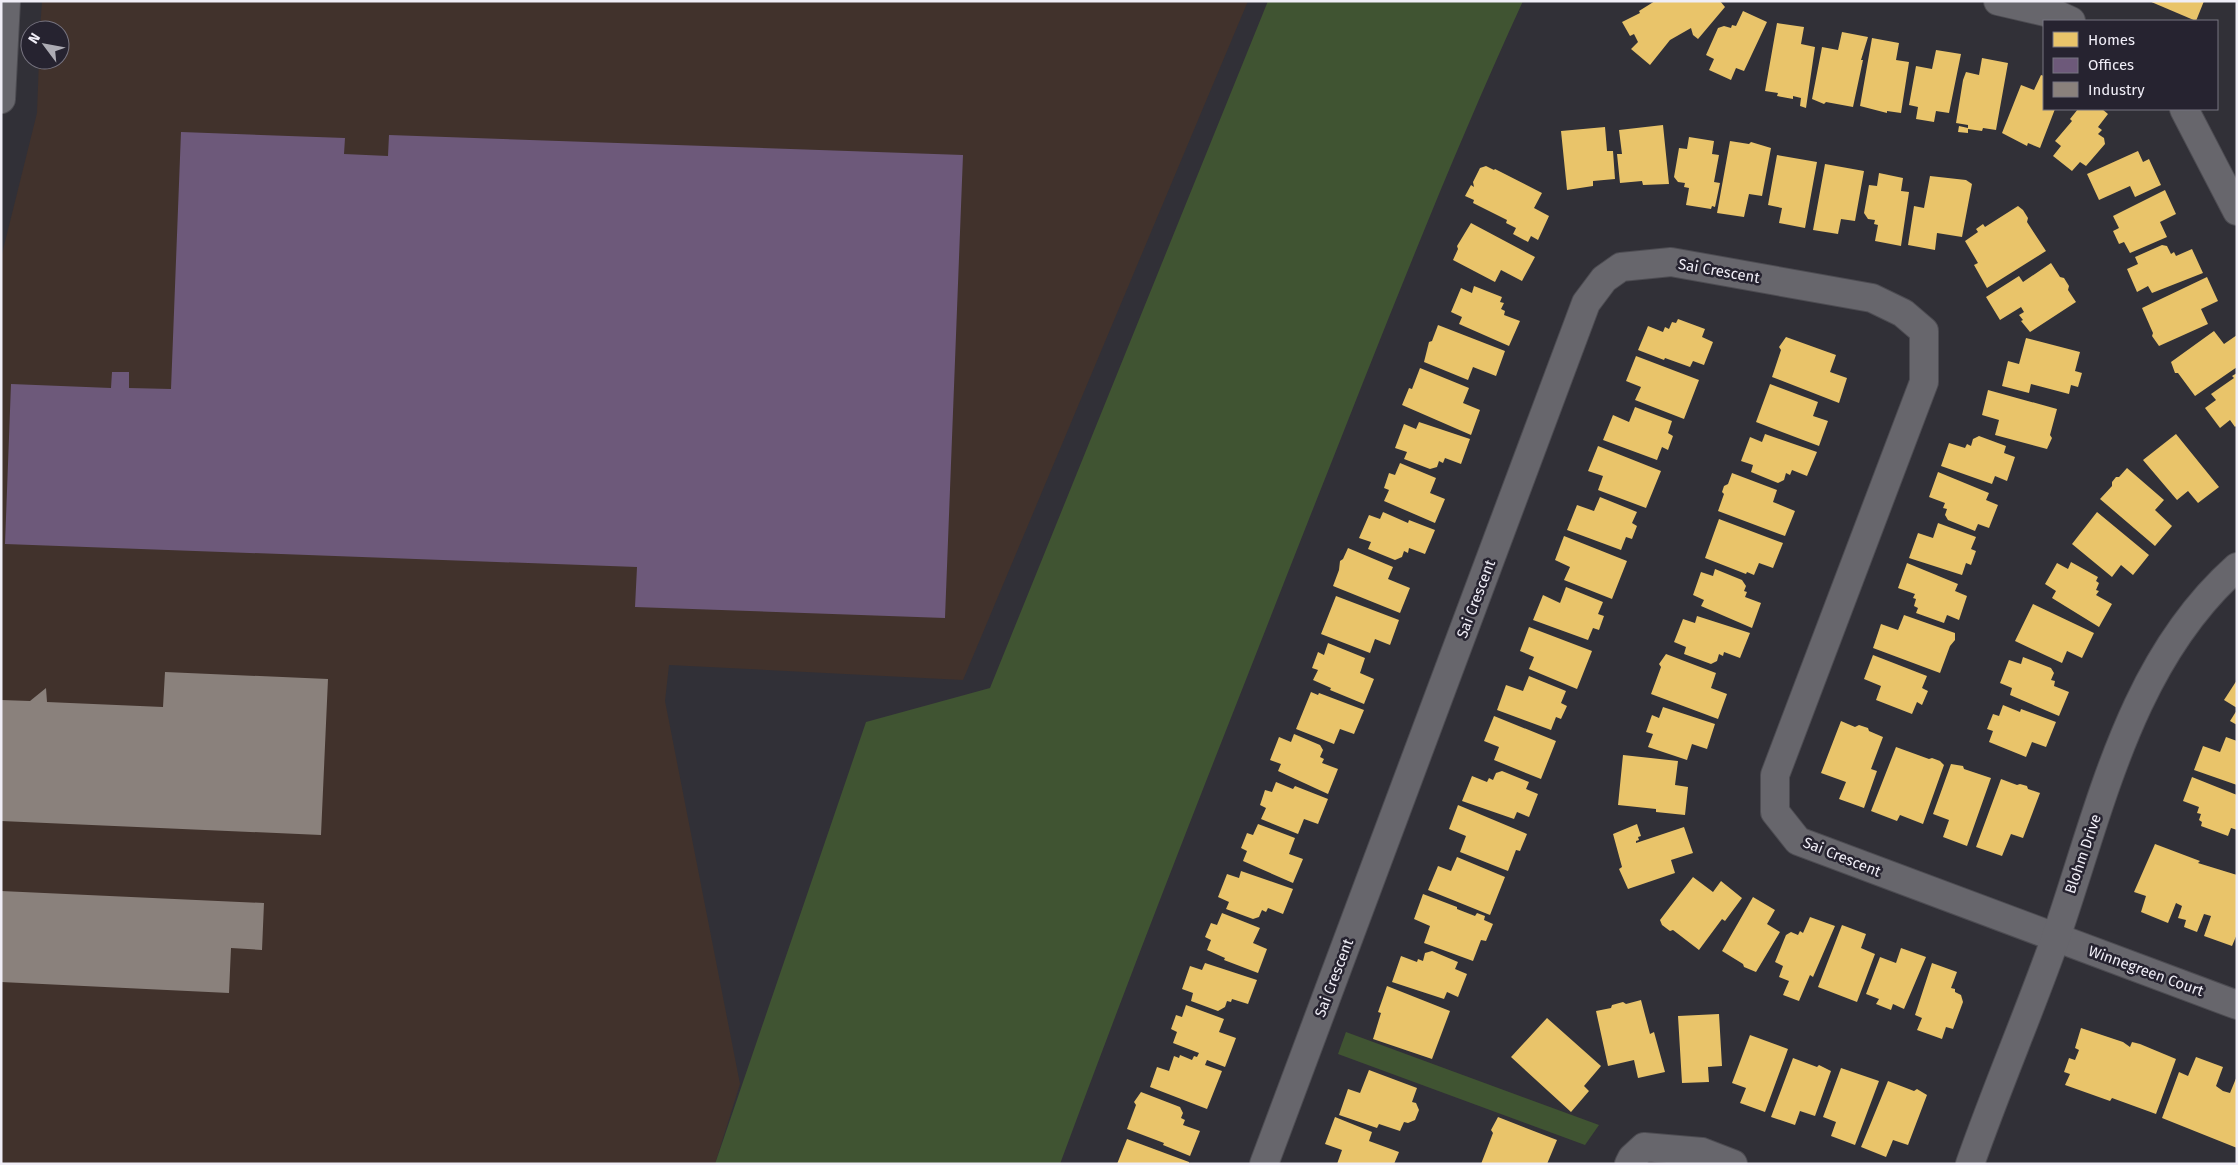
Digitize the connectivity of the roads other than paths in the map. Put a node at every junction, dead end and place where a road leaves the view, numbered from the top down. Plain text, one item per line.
1 (6, 1) edge
2 (1998, 1) edge
3 (2064, 12) edge
4 (1, 99) edge
5 (2185, 110) edge
6 (2237, 211) edge
7 (2237, 567) edge
8 (2055, 938) junction
9 (2237, 1005) edge
10 (1264, 1164) edge
11 (1629, 1164) edge
12 (1733, 1164) edge
13 (1970, 1164) edge

1 - 4 street
2 - 3 street
5 - 6 street
7 - 8 street, Blohm Drive
8 - 9 street, Winnegreen Court
8 - 10 street, Sai Crescent
8 - 13 street, Blohm Drive
11 - 12 street

